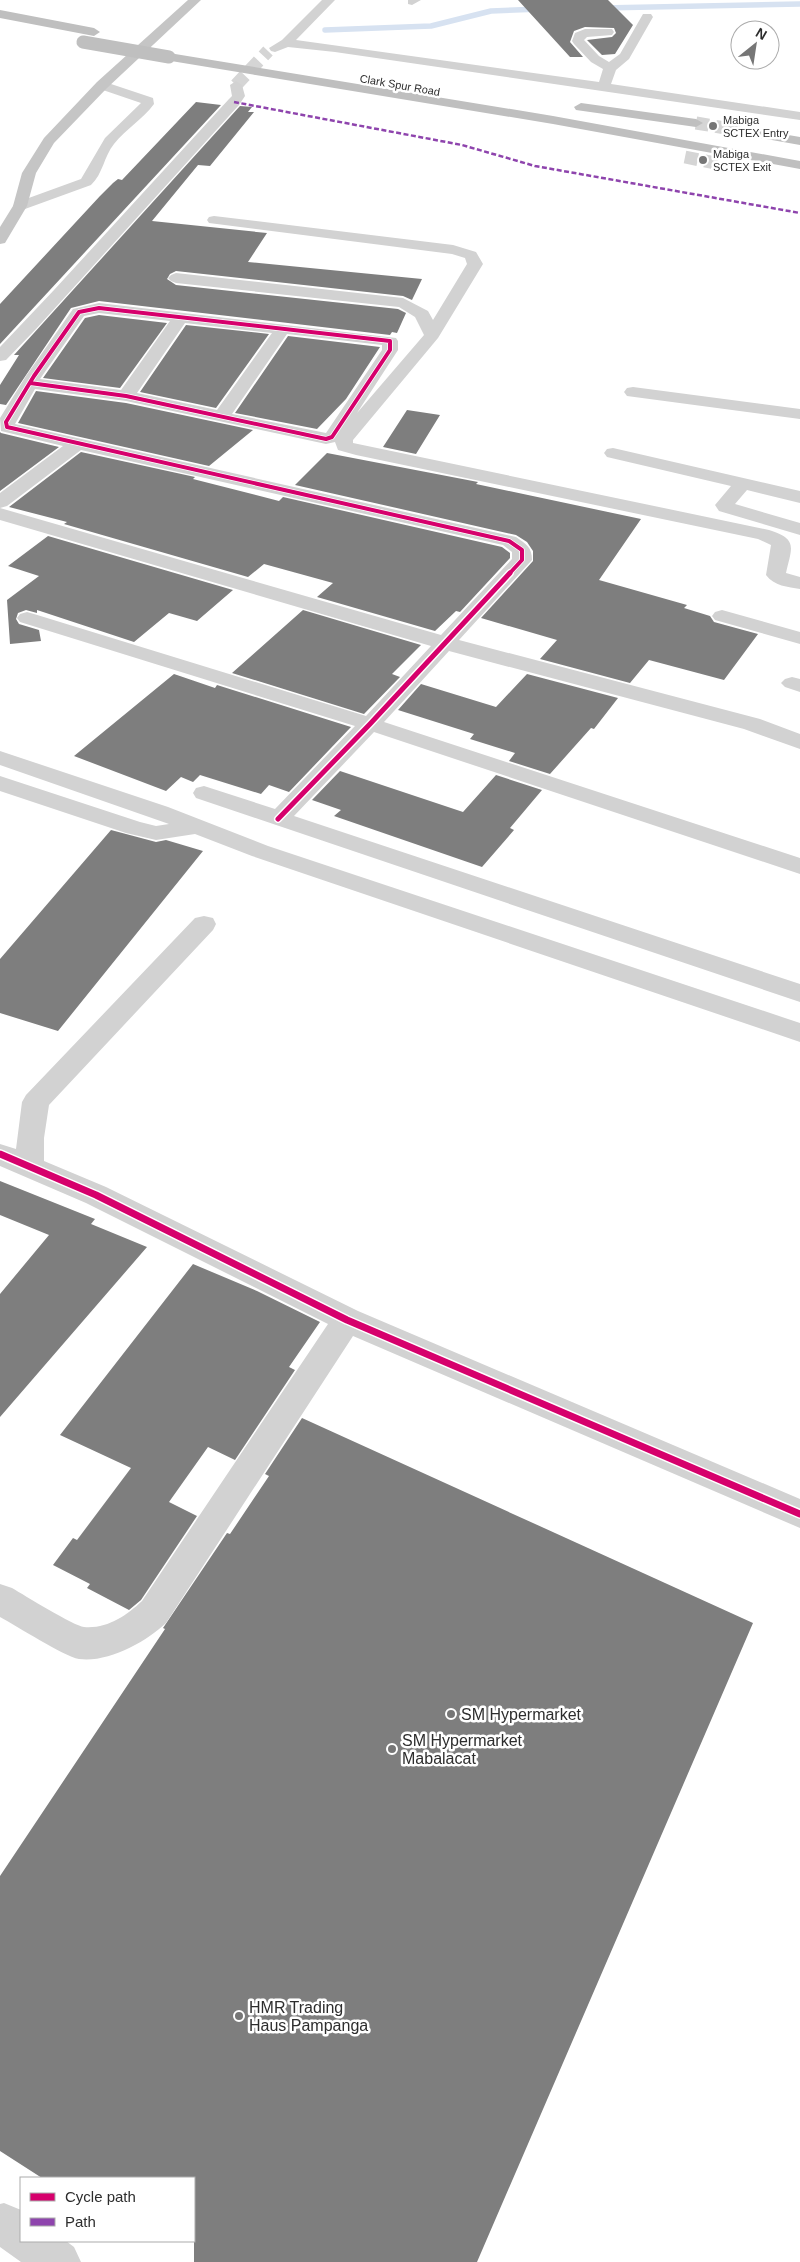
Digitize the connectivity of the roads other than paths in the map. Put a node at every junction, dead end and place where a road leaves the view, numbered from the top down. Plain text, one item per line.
1 (195, 0) edge
2 (329, 0) edge
3 (0, 16) edge
4 (648, 17) dead end
5 (0, 26) edge
6 (608, 32) dead end
7 (286, 43) junction
8 (268, 51) tunnel mouth
9 (610, 68) junction
10 (323, 82) junction
11 (396, 84) junction
12 (102, 85) junction
13 (236, 85) tunnel mouth
14 (604, 86) junction
15 (463, 92) dead end
16 (565, 105) dead end
17 (800, 116) edge
18 (696, 123) tunnel mouth
19 (731, 129) tunnel mouth
20 (800, 141) edge
21 (800, 155) edge
22 (685, 157) tunnel mouth
23 (720, 164) tunnel mouth
24 (800, 165) edge
25 (800, 179) edge
26 (20, 206) junction
27 (214, 220) dead end
28 (0, 240) edge
29 (176, 278) dead end
30 (181, 317) junction
31 (283, 329) junction
32 (432, 335) junction
33 (0, 356) edge
34 (30, 383) junction
35 (634, 392) dead end
36 (126, 396) junction
37 (800, 414) edge
38 (222, 416) junction
39 (76, 445) junction
40 (613, 453) dead end
41 (742, 485) junction
42 (800, 497) edge
43 (0, 502) edge
44 (0, 514) edge
45 (800, 529) edge
46 (800, 583) edge
47 (722, 616) dead end
48 (27, 618) dead end
49 (800, 638) edge
50 (445, 643) junction
51 (370, 724) junction
52 (800, 742) edge
53 (0, 758) edge
54 (0, 783) edge
55 (204, 793) dead end
56 (278, 819) junction
57 (197, 827) junction
58 (800, 866) edge
59 (204, 924) dead end
60 (800, 993) edge
61 (800, 1033) edge
62 (0, 1154) edge
63 (30, 1167) junction
64 (348, 1320) junction
65 (800, 1514) edge
66 (0, 1599) edge
67 (30, 2242) edge
68 (59, 2262) edge

1 - 12 main road
2 - 7 street
3 - 11 highway, Clark Spur Road
4 - 9 street
5 - 10 highway, Clark Spur Road, bridge
6 - 9 street
7 - 8 street
7 - 14 street
9 - 14 street
10 - 22 highway
10 - 24 highway, Clark Spur Road
11 - 15 highway
11 - 21 highway, Clark Spur Road
12 - 26 main road
12 - 26 street
13 - 33 street
14 - 17 street
16 - 18 highway
19 - 20 highway
23 - 25 highway
26 - 28 main road
27 - 32 street
29 - 32 street
30 - 31 street
30 - 34 street
30 - 36 street
31 - 38 street
31 - 38 street
32 - 46 street
34 - 36 street
34 - 39 street
35 - 37 street
36 - 38 street
39 - 43 street
39 - 50 street
40 - 41 street
41 - 42 street
41 - 45 street
44 - 50 street
47 - 49 street
48 - 51 street
50 - 51 street
50 - 52 street
51 - 56 street
51 - 58 street
53 - 57 street
54 - 57 street
55 - 56 street
56 - 60 street
57 - 61 street
59 - 63 street
62 - 63 street
63 - 64 street
64 - 65 street
64 - 66 street
67 - 68 street

